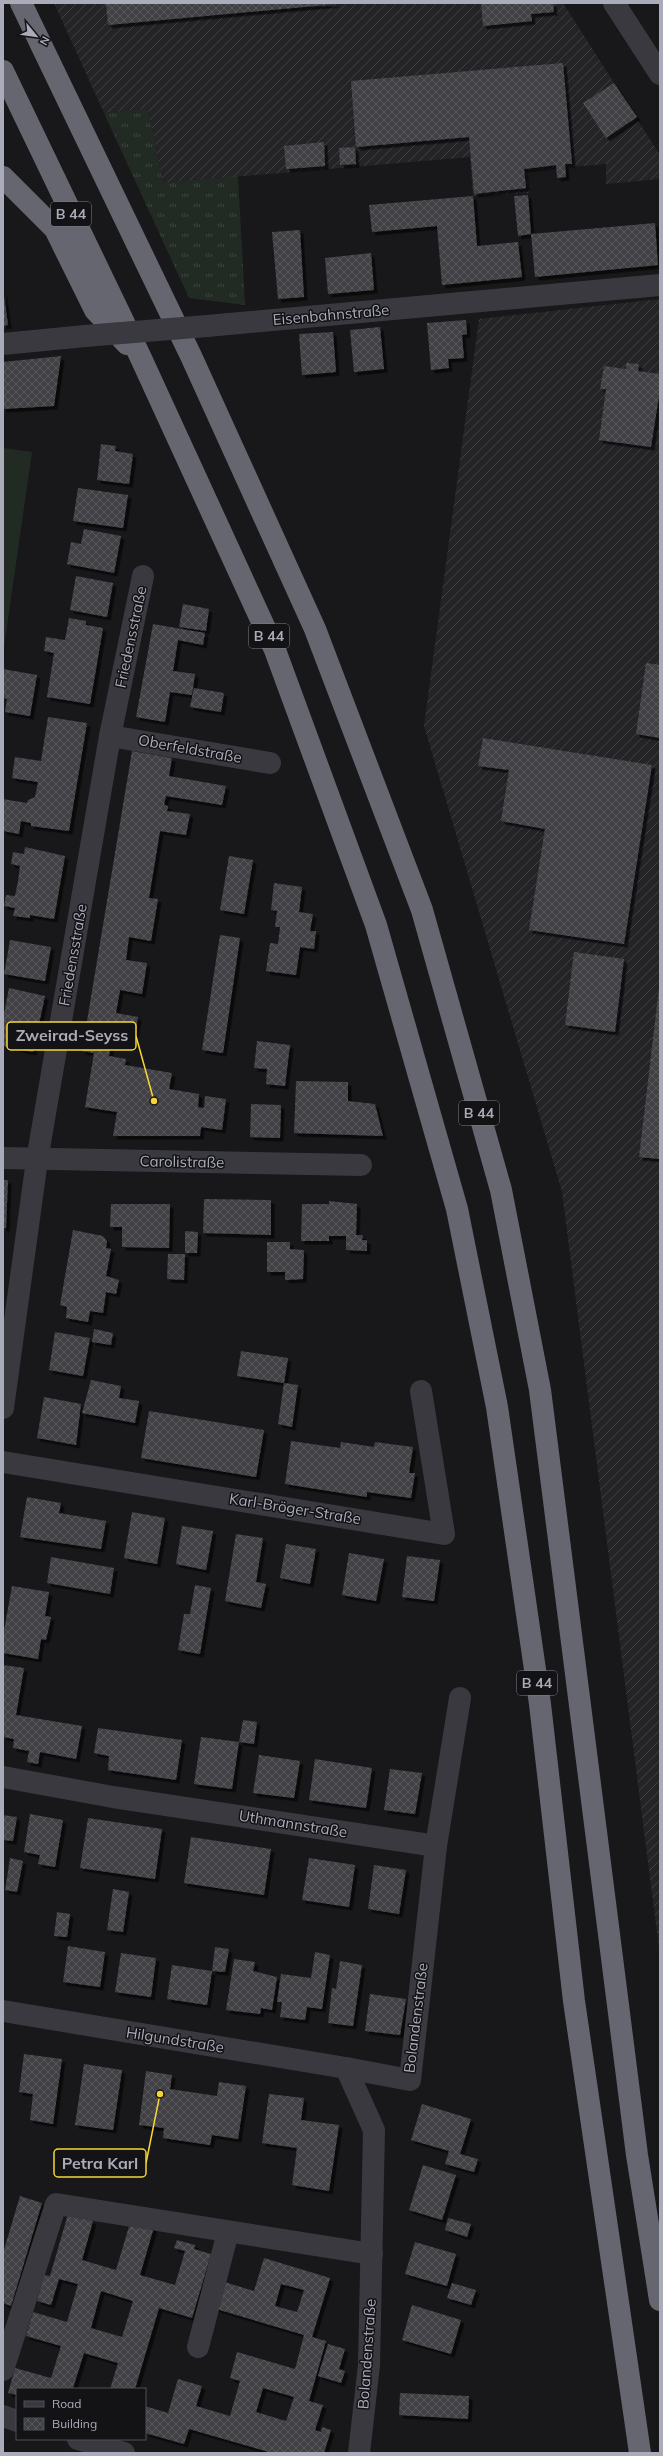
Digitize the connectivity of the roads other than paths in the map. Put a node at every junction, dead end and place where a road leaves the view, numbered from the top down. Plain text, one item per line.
1 (21, 3) edge
2 (614, 3) edge
3 (3, 71) edge
4 (660, 74) edge
5 (3, 177) edge
6 (660, 285) edge
7 (3, 344) edge
8 (140, 356) junction
9 (143, 576) dead end
10 (110, 736) junction
11 (270, 763) dead end
12 (3, 1158) edge
13 (37, 1160) junction
14 (361, 1165) dead end
15 (421, 1391) dead end
16 (3, 1408) edge
17 (3, 1462) edge
18 (460, 1698) dead end
19 (3, 1777) edge
20 (436, 1846) junction
21 (3, 2011) edge
22 (346, 2068) junction
23 (228, 2232) junction
24 (372, 2254) junction
25 (660, 2300) edge
26 (198, 2347) dead end
27 (3, 2370) edge
28 (3, 2416) edge
29 (16, 2421) edge
30 (81, 2440) edge
31 (124, 2453) edge
32 (360, 2453) edge
33 (640, 2453) edge

1 - 25 highway, B 44
2 - 4 street
3 - 8 highway, B 44
5 - 8 highway
6 - 7 street, Eisenbahnstraße, bridge
8 - 33 highway, B 44
9 - 10 street, Friedensstraße
10 - 11 street, Oberfeldstraße
10 - 13 street, Friedensstraße
12 - 13 street, Carolistraße
13 - 14 street, Carolistraße
13 - 16 street, Friedensstraße
15 - 17 street, Karl-Bröger-Straße
18 - 20 street
19 - 20 street, Uthmannstraße
20 - 22 street, Bolandenstraße
21 - 22 street, Hilgundstraße
22 - 24 street, Bolandenstraße
23 - 24 street
23 - 26 street
23 - 27 street
24 - 32 street, Bolandenstraße
28 - 29 street
30 - 31 street

